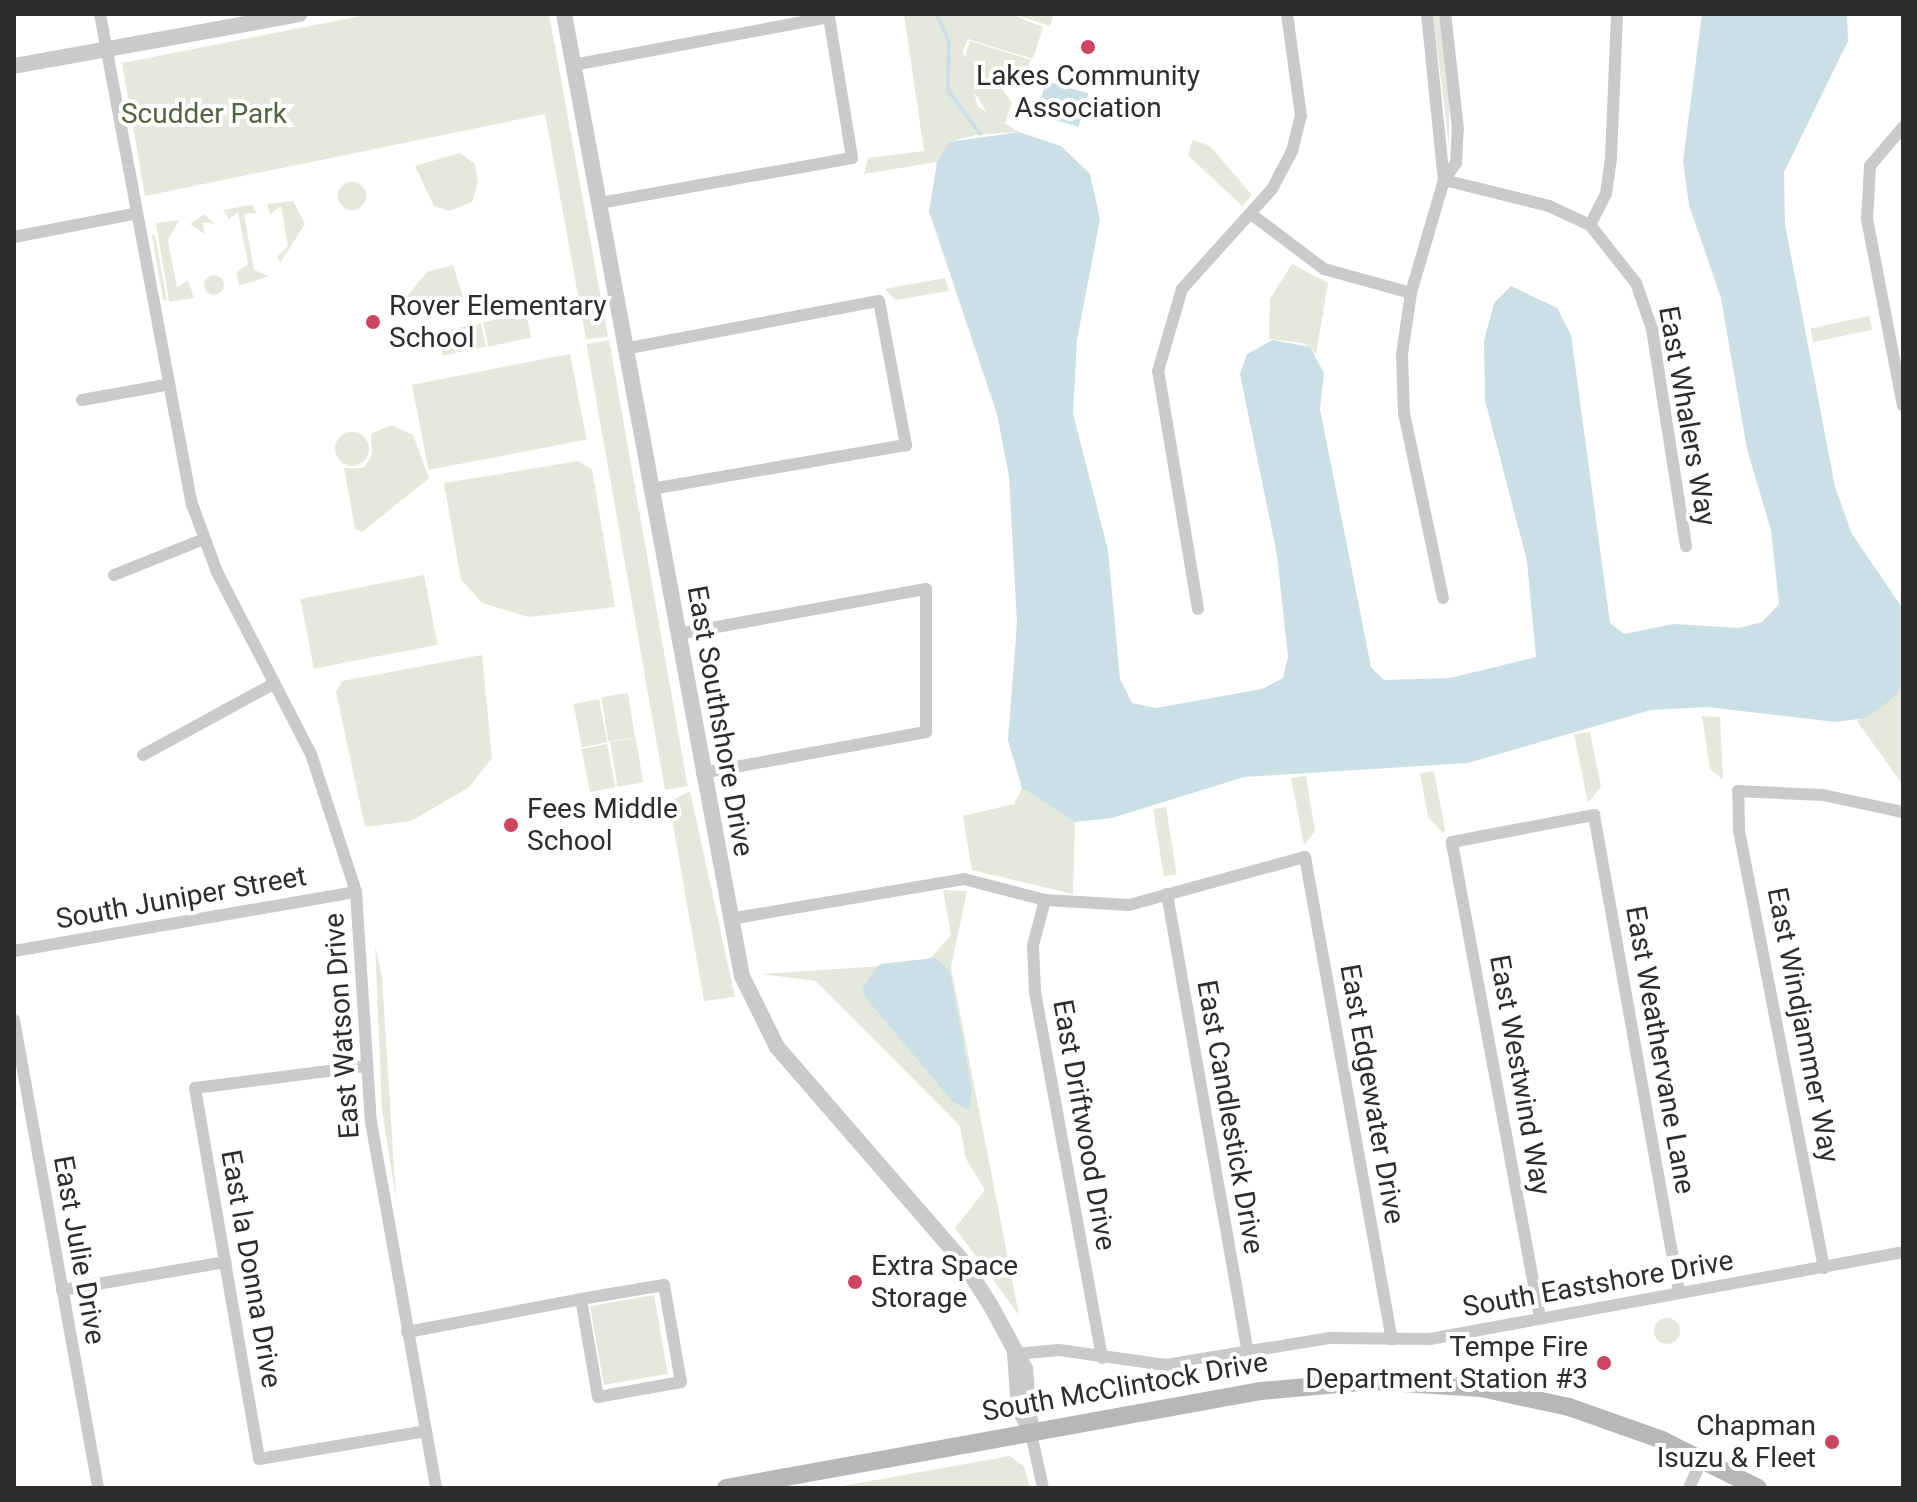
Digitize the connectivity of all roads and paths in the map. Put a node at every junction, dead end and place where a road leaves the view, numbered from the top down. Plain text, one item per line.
1 (100, 14) edge
2 (299, 14) edge
3 (564, 14) edge
4 (1287, 14) edge
5 (1427, 14) edge
6 (1445, 14) edge
7 (1617, 14) edge
8 (270, 16) edge
9 (107, 49) junction
10 (573, 65) junction
11 (14, 66) edge
12 (1903, 127) edge
13 (1444, 180) junction
14 (599, 203) junction
15 (134, 214) junction
16 (1251, 214) junction
17 (1590, 225) junction
18 (14, 237) edge
19 (1411, 293) junction
20 (624, 349) junction
21 (165, 385) junction
22 (82, 400) dead end
23 (1903, 406) edge
24 (650, 489) junction
25 (204, 539) junction
26 (1686, 546) dead end
27 (114, 575) dead end
28 (1443, 598) dead end
29 (1198, 609) dead end
30 (678, 634) junction
31 (275, 683) junction
32 (143, 755) dead end
33 (702, 773) junction
34 (1903, 812) edge
35 (1452, 842) joint
36 (356, 892) junction
37 (1167, 894) junction
38 (1045, 900) junction
39 (730, 919) junction
40 (14, 951) edge
41 (14, 1020) edge
42 (367, 1066) junction
43 (1903, 1252) edge
44 (226, 1262) junction
45 (1824, 1268) junction
46 (62, 1290) junction
47 (1679, 1293) junction
48 (581, 1299) junction
49 (1540, 1318) junction
50 (407, 1332) junction
51 (1392, 1339) junction
52 (1247, 1349) junction
53 (1015, 1354) junction
54 (1102, 1358) junction
55 (426, 1431) junction
56 (1031, 1433) junction
57 (1703, 1458) junction
58 (98, 1488) edge
59 (436, 1488) edge
60 (726, 1488) edge
61 (1043, 1488) edge
62 (1689, 1488) edge
63 (1758, 1488) edge

1 - 9 street, East Watson Drive
2 - 8 street
3 - 10 street, East Southshore Drive
4 - 16 street
5 - 13 street
6 - 13 street
7 - 17 street
8 - 9 street
9 - 11 street
9 - 15 street, East Watson Drive
10 - 14 street, East Southshore Drive
10 - 14 street
12 - 23 street
13 - 17 street, East Whalers Way
13 - 19 street
14 - 20 street, East Southshore Drive
15 - 18 street
15 - 21 street, East Watson Drive
16 - 19 street
16 - 29 street
17 - 26 street, East Whalers Way
19 - 28 street
20 - 24 street, East Southshore Drive
20 - 24 street
21 - 22 street
21 - 25 street, East Watson Drive
24 - 30 street, East Southshore Drive
25 - 27 street
25 - 31 street, East Watson Drive
30 - 33 street, East Southshore Drive
30 - 33 street
31 - 32 street
31 - 36 street, East Watson Drive
33 - 39 street, East Southshore Drive
34 - 45 street, East Windjammer Way
35 - 47 street, East Weathervane Lane
35 - 49 street, East Westwind Way
36 - 40 street, South Juniper Street
36 - 42 street, East Watson Drive
37 - 38 street
37 - 51 street, East Edgewater Drive
37 - 52 street, East Candlestick Drive
38 - 39 street
38 - 54 street, East Driftwood Drive
39 - 53 street, East Southshore Drive
41 - 46 street, East Julie Drive
42 - 44 street, East la Donna Drive
42 - 50 street, East Watson Drive
43 - 45 street, South Eastshore Drive
44 - 46 street
44 - 55 street, East la Donna Drive
45 - 47 street, South Eastshore Drive
46 - 58 street, East Julie Drive
47 - 49 street, South Eastshore Drive
48 - 48 street
48 - 50 street
49 - 51 street, South Eastshore Drive
50 - 55 street, East Watson Drive
51 - 52 street, South Eastshore Drive
52 - 54 street, South Eastshore Drive
53 - 54 street, South Eastshore Drive
53 - 56 street, East Southshore Drive
55 - 59 street, East Watson Drive
56 - 57 main road, South McClintock Drive
56 - 60 main road, South McClintock Drive
56 - 61 street
57 - 62 street
57 - 63 main road, South McClintock Drive

